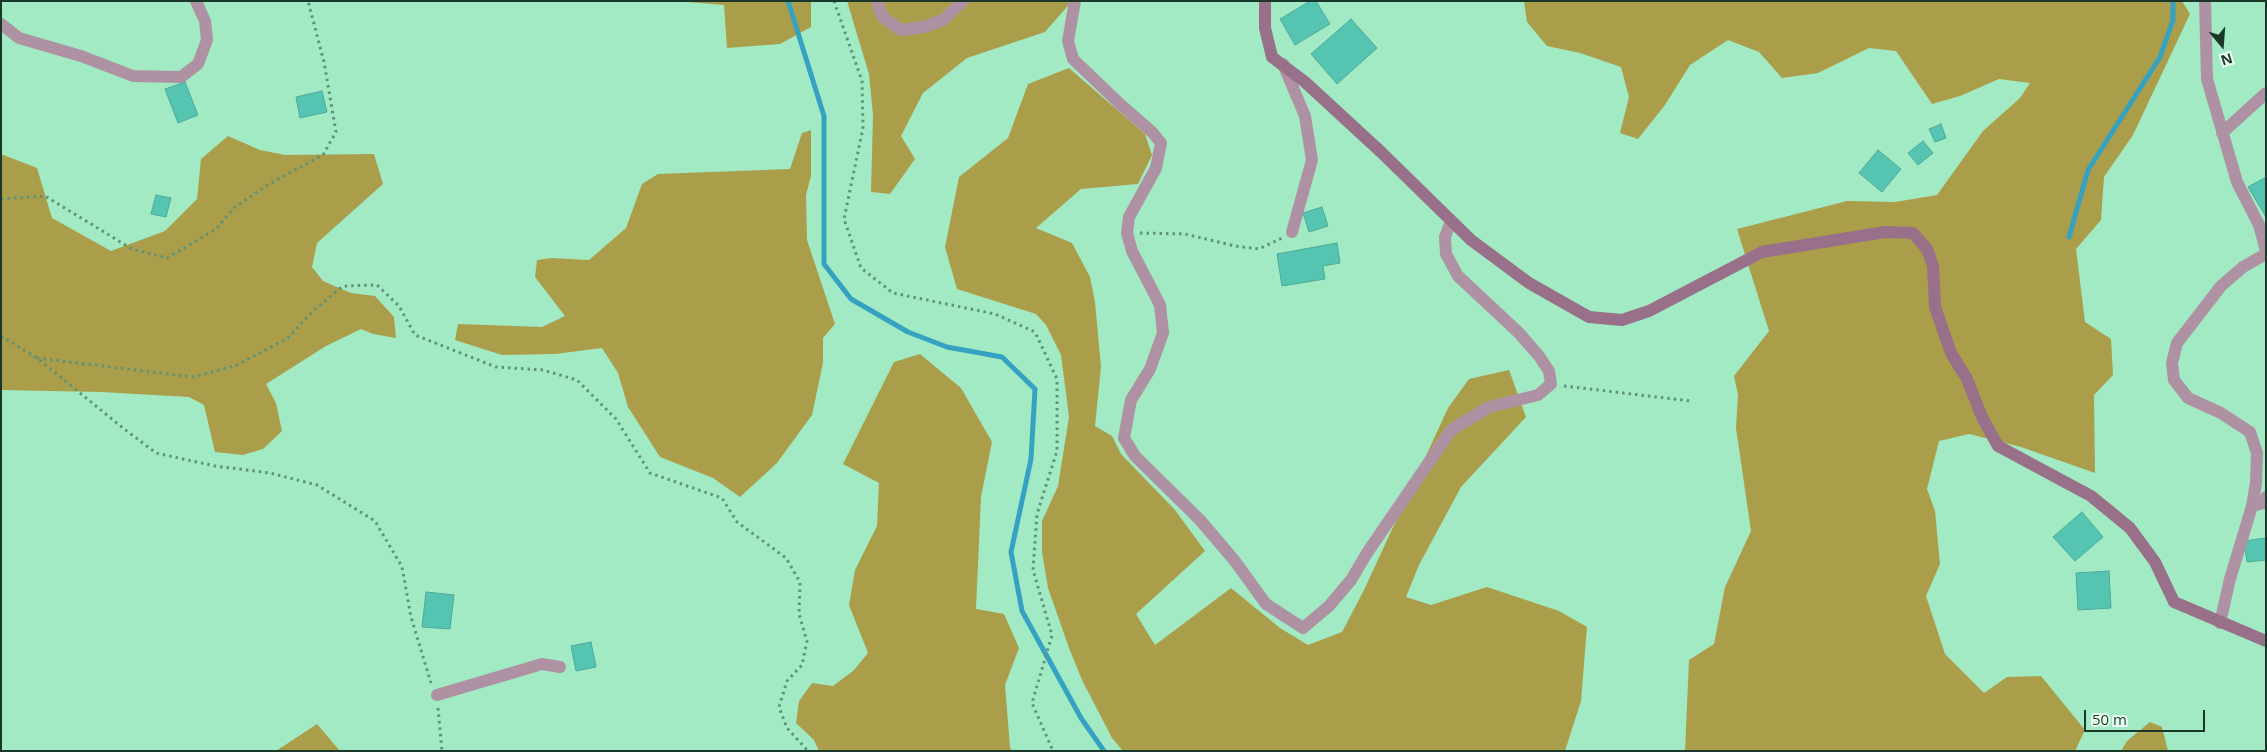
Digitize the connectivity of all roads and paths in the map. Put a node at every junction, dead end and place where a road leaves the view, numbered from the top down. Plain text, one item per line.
1 (196, 1) edge
2 (308, 1) edge
3 (834, 1) edge
4 (878, 1) edge
5 (963, 1) edge
6 (1075, 1) edge
7 (1265, 1) edge
8 (2206, 1) edge
9 (1, 24) edge
10 (1282, 64) junction
11 (2266, 93) edge
12 (2222, 133) junction
13 (1, 199) edge
14 (1451, 221) junction
15 (1292, 232) joint
16 (1127, 233) junction
17 (2266, 253) edge
18 (1, 336) edge
19 (36, 358) junction
20 (1551, 384) junction
21 (1691, 401) dead end
22 (2266, 497) edge
23 (2252, 506) junction
24 (2220, 622) junction
25 (2266, 640) edge
26 (560, 667) dead end
27 (437, 695) junction
28 (442, 751) edge
29 (808, 751) edge
30 (1053, 751) edge

1 - 9 street
2 - 13 path
3 - 30 path
4 - 5 street
6 - 16 street
7 - 10 street
8 - 12 street
10 - 14 street
10 - 15 street
11 - 12 street
12 - 17 street
14 - 20 street
14 - 24 street
15 - 16 path
16 - 20 street
17 - 23 street
18 - 19 path
19 - 27 path
19 - 29 path
20 - 21 path
22 - 23 street
23 - 24 street
24 - 25 street
26 - 27 street
27 - 28 path

